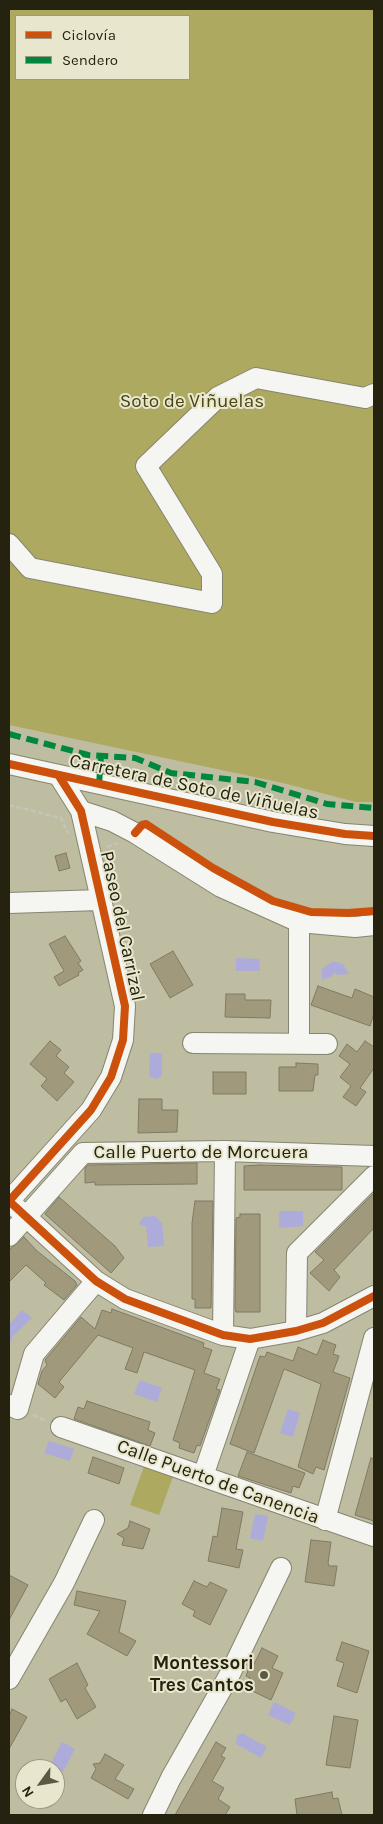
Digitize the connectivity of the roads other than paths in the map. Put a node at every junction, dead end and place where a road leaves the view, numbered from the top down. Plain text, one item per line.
1 (374, 394) edge
2 (9, 544) edge
3 (9, 764) edge
4 (59, 776) junction
5 (99, 785) junction
6 (81, 811) junction
7 (374, 836) edge
8 (100, 900) junction
9 (9, 903) edge
10 (299, 922) junction
11 (374, 925) edge
12 (299, 1042) junction
13 (193, 1043) dead end
14 (327, 1044) dead end
15 (225, 1151) junction
16 (374, 1156) edge
17 (374, 1176) edge
18 (9, 1201) edge
19 (26, 1217) junction
20 (9, 1236) edge
21 (96, 1281) junction
22 (374, 1296) edge
23 (296, 1331) junction
24 (223, 1335) junction
25 (374, 1338) edge
26 (250, 1339) junction
27 (372, 1359) edge
28 (13, 1407) edge
29 (62, 1427) road end
30 (203, 1476) junction
31 (94, 1520) dead end
32 (325, 1520) junction
33 (374, 1536) edge
34 (281, 1568) dead end
35 (9, 1679) edge
36 (153, 1815) edge

1 - 2 street
3 - 4 street, Carretera de Soto de Viñuelas
4 - 5 street, Carretera de Soto de Viñuelas
4 - 6 street, Paseo del Carrizal
5 - 6 street
5 - 7 street, Carretera de Soto de Viñuelas
6 - 8 street, Paseo del Carrizal
6 - 10 street
8 - 9 street
8 - 18 street, Paseo del Carrizal
10 - 11 street
10 - 12 street
12 - 13 street
12 - 14 street
15 - 16 street, Calle Puerto de Morcuera
15 - 19 street, Calle Puerto de Morcuera
15 - 24 street
17 - 23 street
18 - 19 street
19 - 20 street, Calle Puerto de Morcuera
19 - 21 street
21 - 24 street
21 - 28 street
22 - 23 street
23 - 26 street
24 - 26 street
25 - 27 street
26 - 30 street
27 - 32 street
29 - 30 street, Calle Puerto de Canencia
30 - 32 street, Calle Puerto de Canencia
31 - 35 street
32 - 33 street, Calle Puerto de Canencia
34 - 36 street

